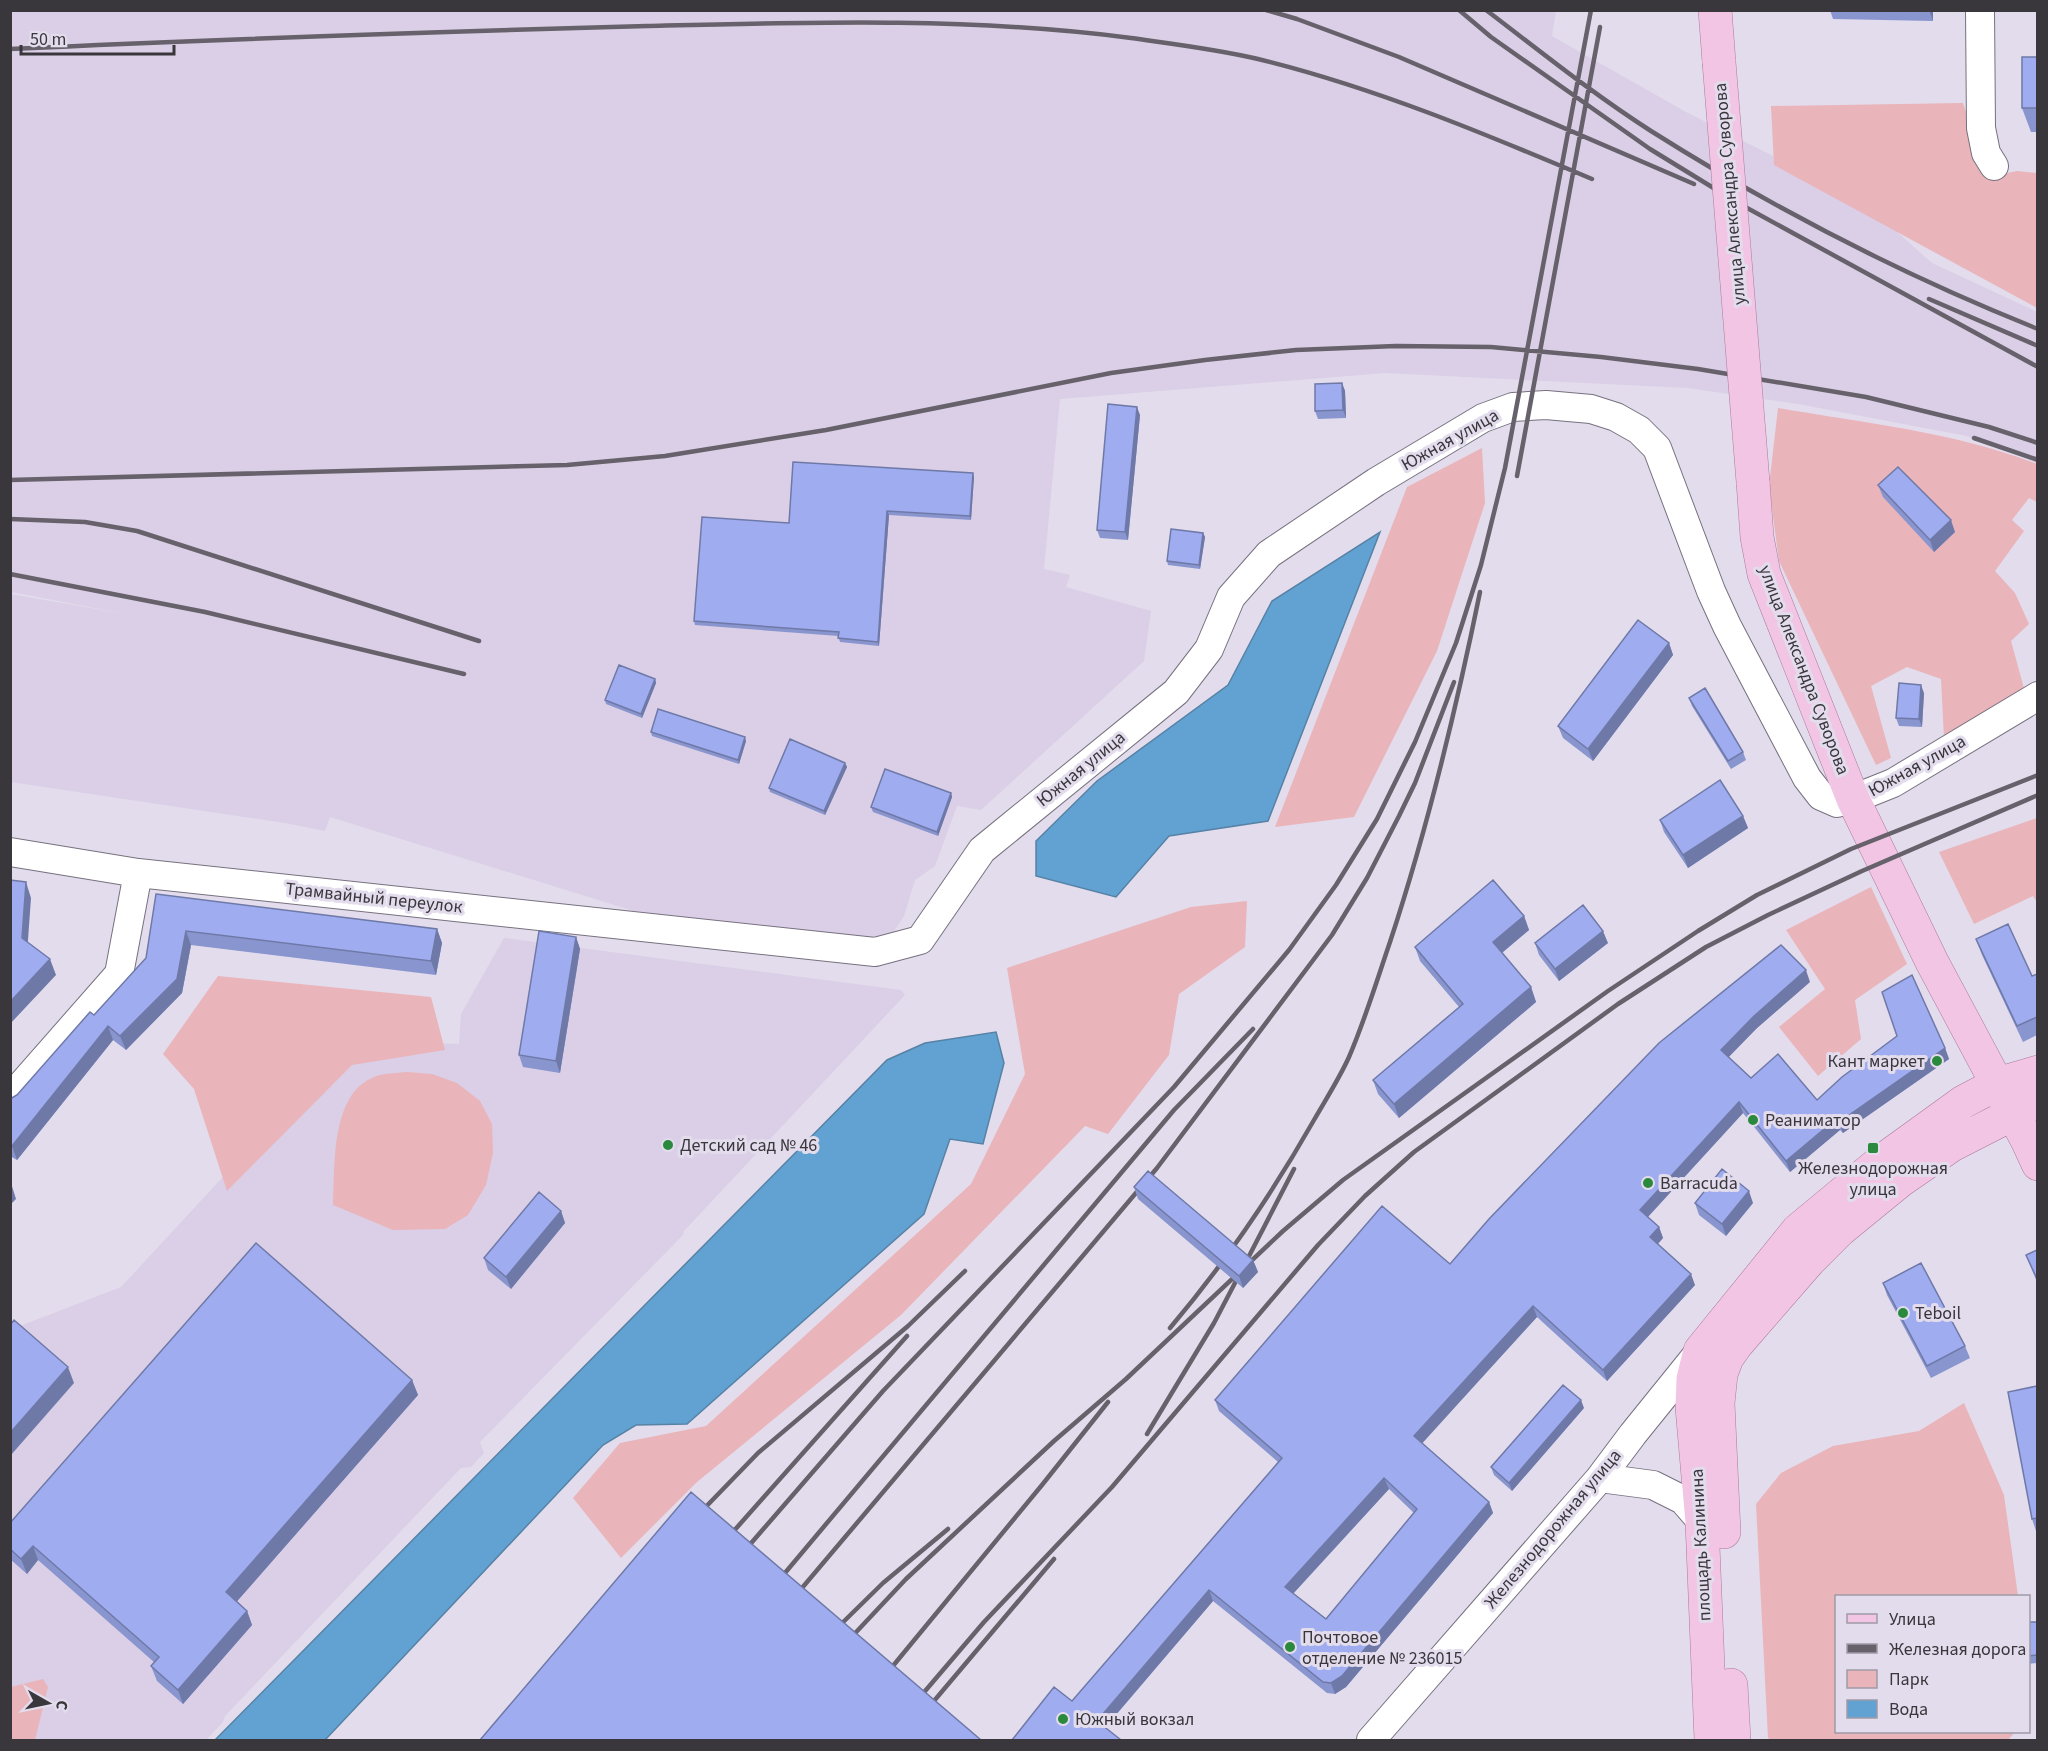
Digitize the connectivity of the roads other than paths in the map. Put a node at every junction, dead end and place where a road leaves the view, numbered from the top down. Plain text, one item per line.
1 (1715, 10) edge
2 (1980, 10) edge
3 (1994, 166) dead end
4 (2037, 696) edge
5 (1845, 801) junction
6 (10, 852) edge
7 (138, 873) junction
8 (875, 952) joint
9 (2037, 1072) edge
10 (1997, 1084) junction
11 (10, 1098) edge
12 (2025, 1107) edge
13 (2037, 1137) edge
14 (2037, 1164) edge
15 (1714, 1354) junction
16 (1600, 1478) junction
17 (1702, 1522) junction
18 (1371, 1740) edge
19 (1711, 1740) edge
20 (1734, 1740) edge

1 - 5 main road, улица Александра Суворова, bridge
2 - 3 street
4 - 5 street, Южная улица
5 - 8 street, Южная улица
5 - 10 main road, улица Александра Суворова
6 - 7 street, Трамвайный переулок
7 - 8 street, Трамвайный переулок
7 - 11 street
9 - 10 main road, Железнодорожная улица
10 - 12 main road, улица Александра Суворова
10 - 15 main road, Железнодорожная улица
12 - 13 main road
12 - 14 main road, улица Александра Суворова
12 - 15 main road, Железнодорожная улица
15 - 16 street, Железнодорожная улица
15 - 17 main road, площадь Калинина
15 - 20 main road, площадь Калинина
16 - 17 street
16 - 18 street, Железнодорожная улица
17 - 19 main road, площадь Калинина

